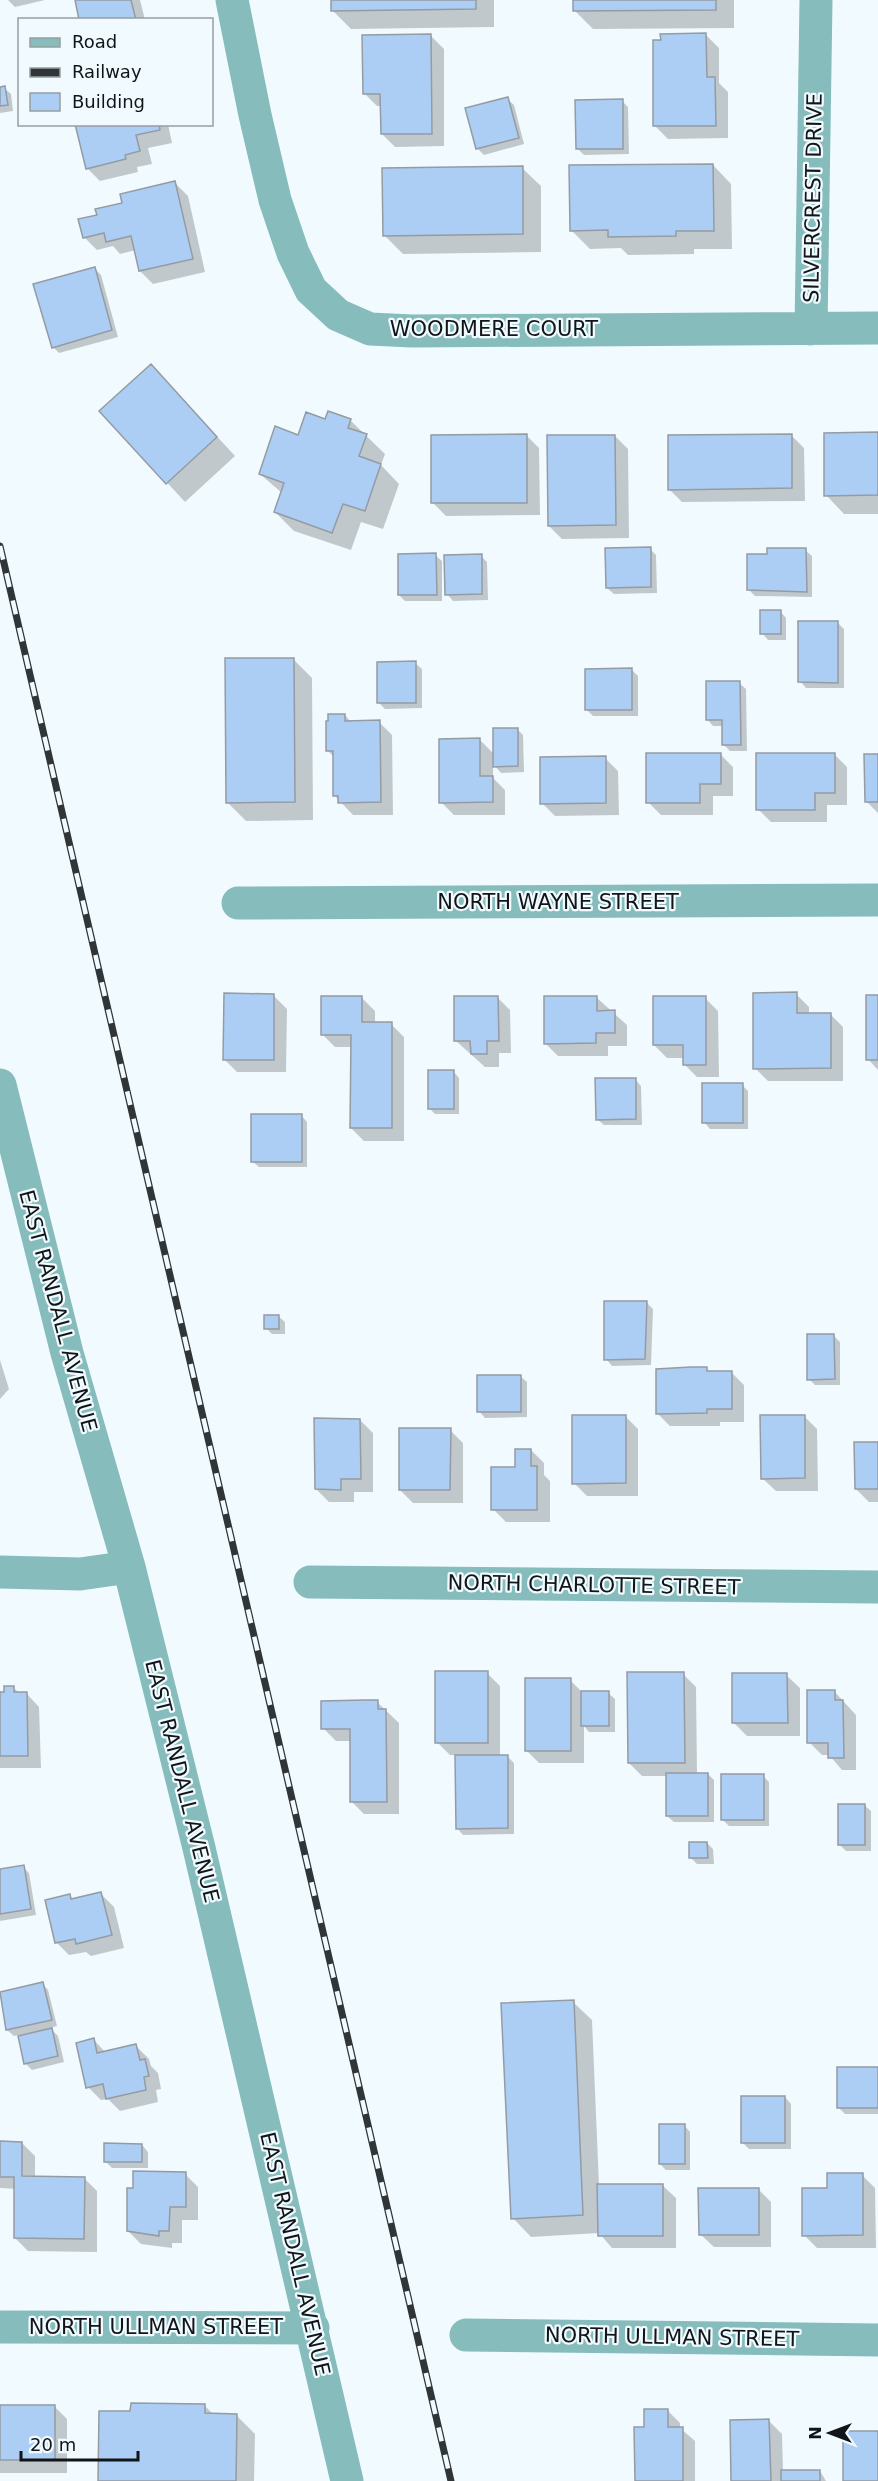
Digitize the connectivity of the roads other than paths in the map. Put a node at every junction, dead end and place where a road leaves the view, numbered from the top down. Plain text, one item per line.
1 (232, 0) edge
2 (816, 0) edge
3 (811, 328) junction
4 (878, 328) edge
5 (878, 900) edge
6 (238, 903) dead end
7 (0, 1085) edge
8 (129, 1567) junction
9 (0, 1572) edge
10 (310, 1582) dead end
11 (878, 1587) edge
12 (0, 2327) edge
13 (313, 2328) junction
14 (466, 2335) dead end
15 (878, 2340) edge
16 (347, 2481) edge

1 - 3 street, WOODMERE COURT
2 - 3 street, SILVERCREST DRIVE
3 - 4 street, SILVERCREST DRIVE
5 - 6 street, NORTH WAYNE STREET
7 - 8 street, EAST RANDALL AVENUE
8 - 9 street
8 - 13 street, EAST RANDALL AVENUE
10 - 11 street, NORTH CHARLOTTE STREET
12 - 13 street, NORTH ULLMAN STREET
13 - 16 street, EAST RANDALL AVENUE
14 - 15 street, NORTH ULLMAN STREET

